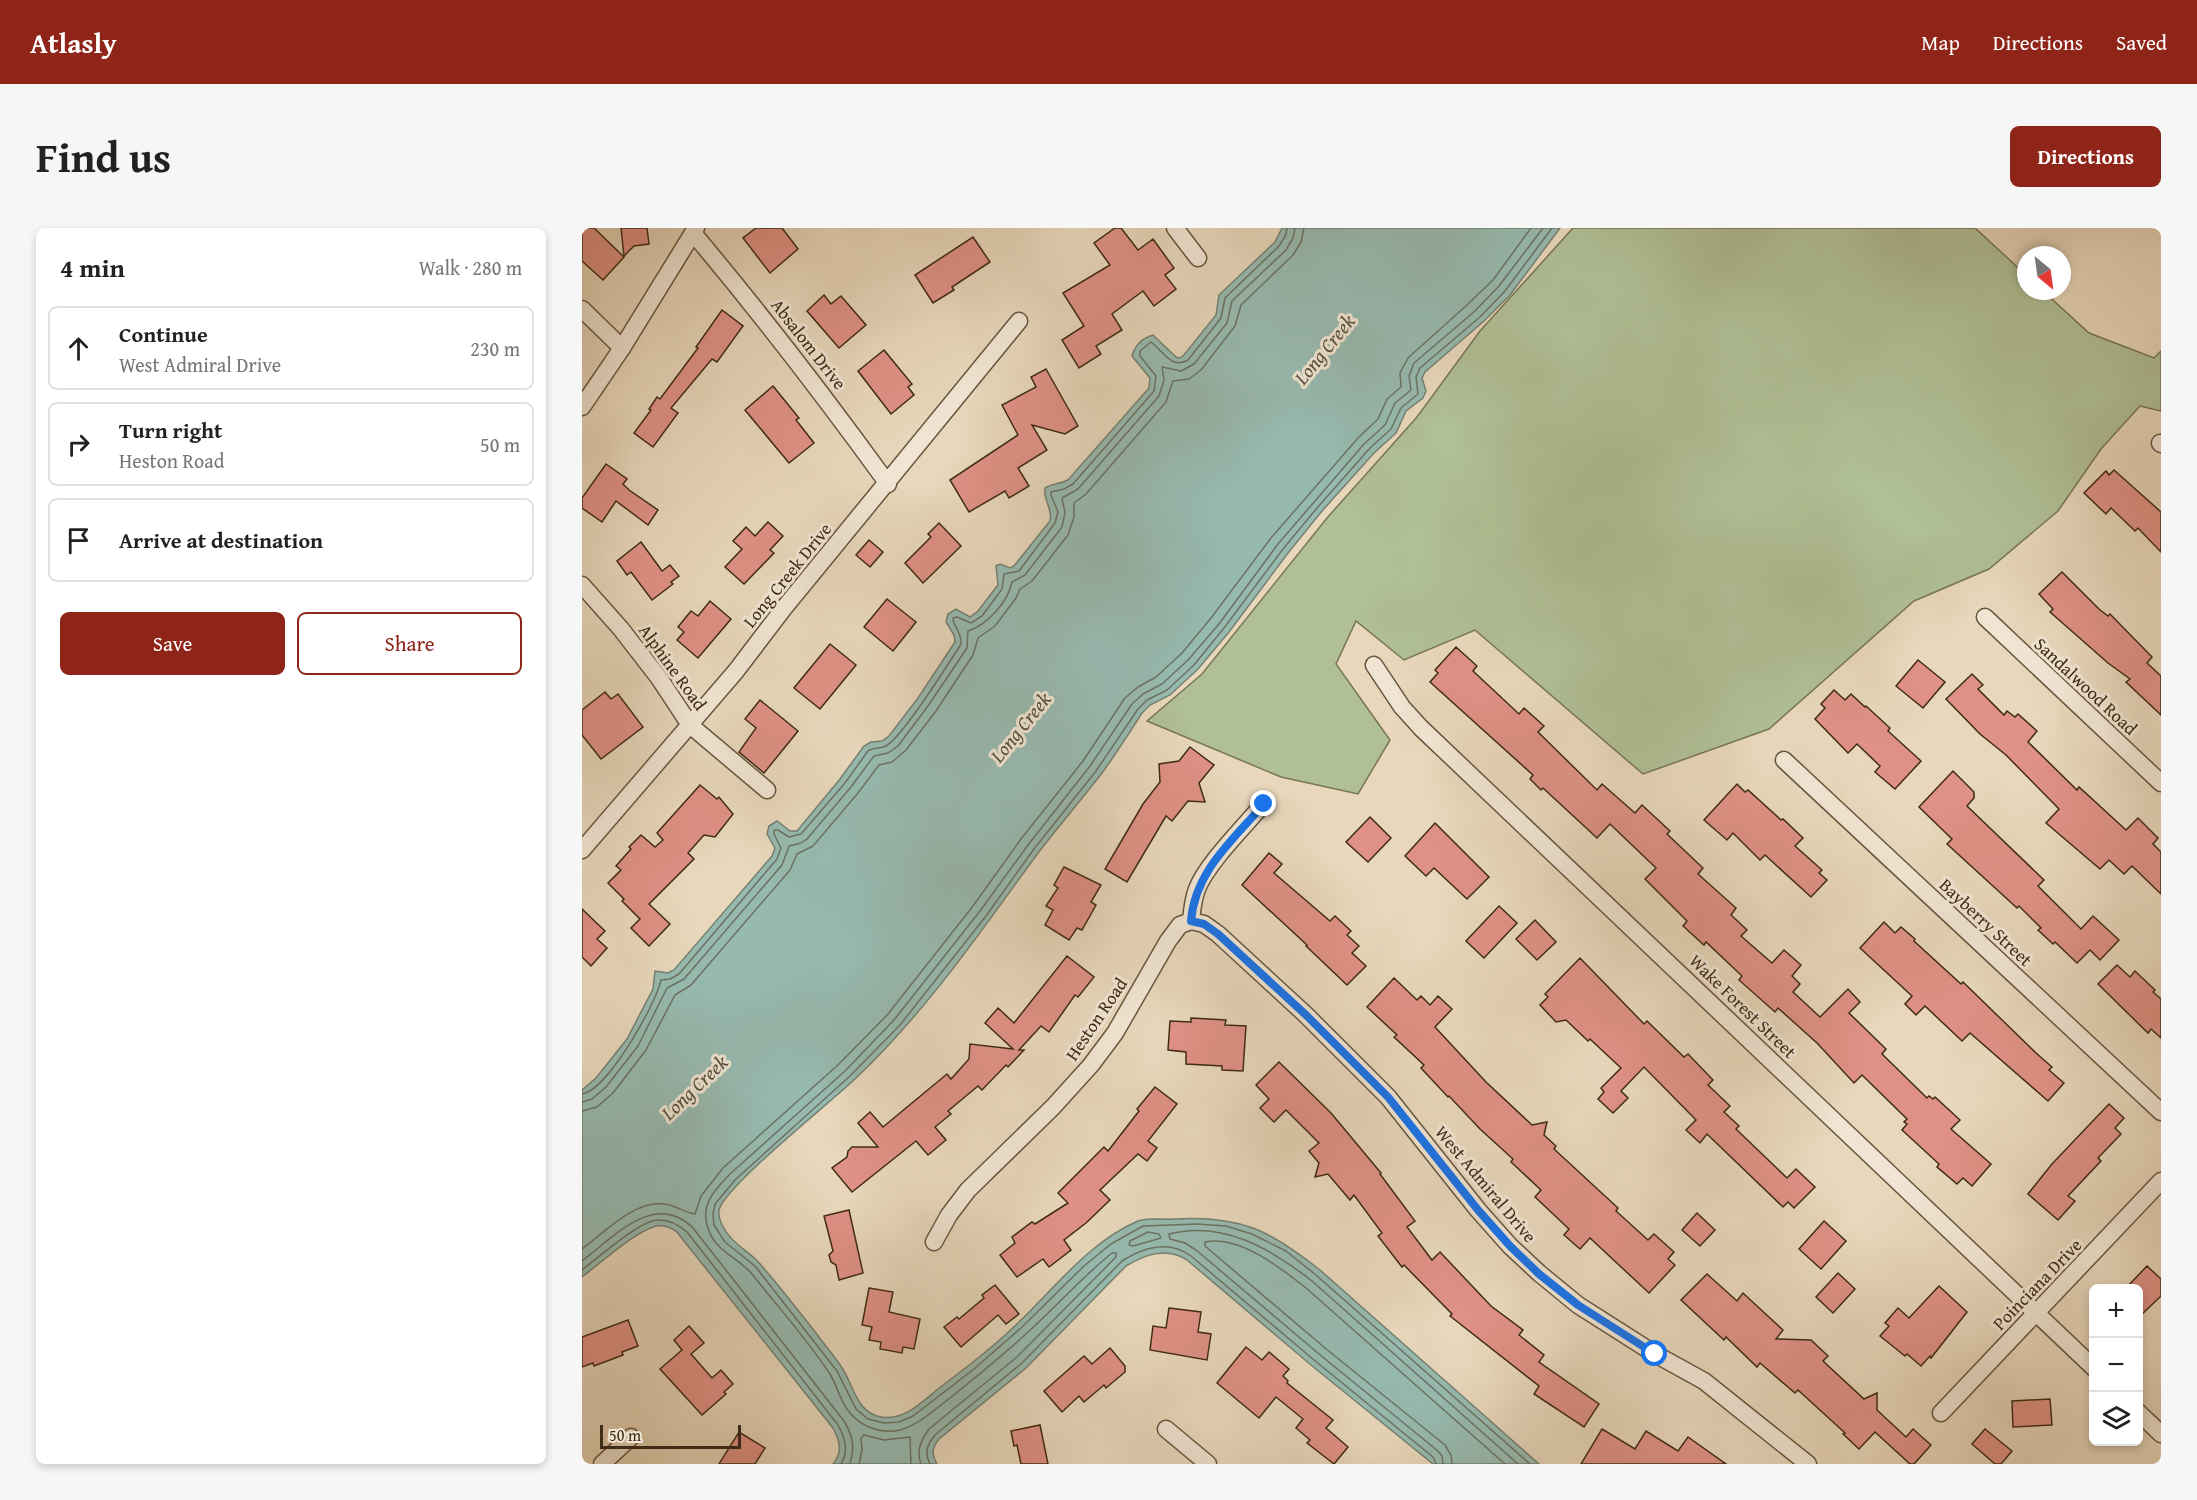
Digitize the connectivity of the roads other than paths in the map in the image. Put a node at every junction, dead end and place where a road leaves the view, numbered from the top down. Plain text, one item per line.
1 (1175, 228) edge
2 (694, 231) edge
3 (1198, 258) dead end
4 (582, 309) edge
5 (1019, 321) dead end
6 (622, 348) junction
7 (582, 407) edge
8 (888, 484) junction
9 (582, 585) edge
10 (1985, 617) dead end
11 (1374, 665) dead end
12 (690, 725) junction
13 (1784, 760) dead end
14 (2161, 783) edge
15 (767, 790) dead end
16 (1264, 804) dead end
17 (582, 850) edge
18 (1191, 921) junction
19 (2161, 1112) edge
20 (2161, 1181) edge
21 (934, 1242) dead end
22 (2036, 1313) junction
23 (2089, 1363) edge
24 (1941, 1413) dead end
25 (2143, 1416) edge
26 (1166, 1429) dead end
27 (2161, 1434) edge
28 (631, 1437) dead end
29 (602, 1464) edge
30 (1208, 1464) edge
31 (1808, 1464) edge

1 - 3 street
2 - 6 street
2 - 8 street, Absalom Drive
4 - 6 street
5 - 8 street, Long Creek Drive
6 - 7 street
8 - 12 street, Long Creek Drive
9 - 12 street, Alphine Road
10 - 14 street, Sandalwood Road
11 - 22 street, Wake Forest Street
12 - 15 street, Alphine Road
12 - 17 street, Long Creek Drive
13 - 19 street, Bayberry Street
16 - 18 street
18 - 21 street, Heston Road
18 - 31 street, West Admiral Drive
20 - 22 street, Poinciana Drive
22 - 23 street, Wake Forest Street
22 - 24 street, Poinciana Drive
25 - 27 street
26 - 30 street
28 - 29 street

